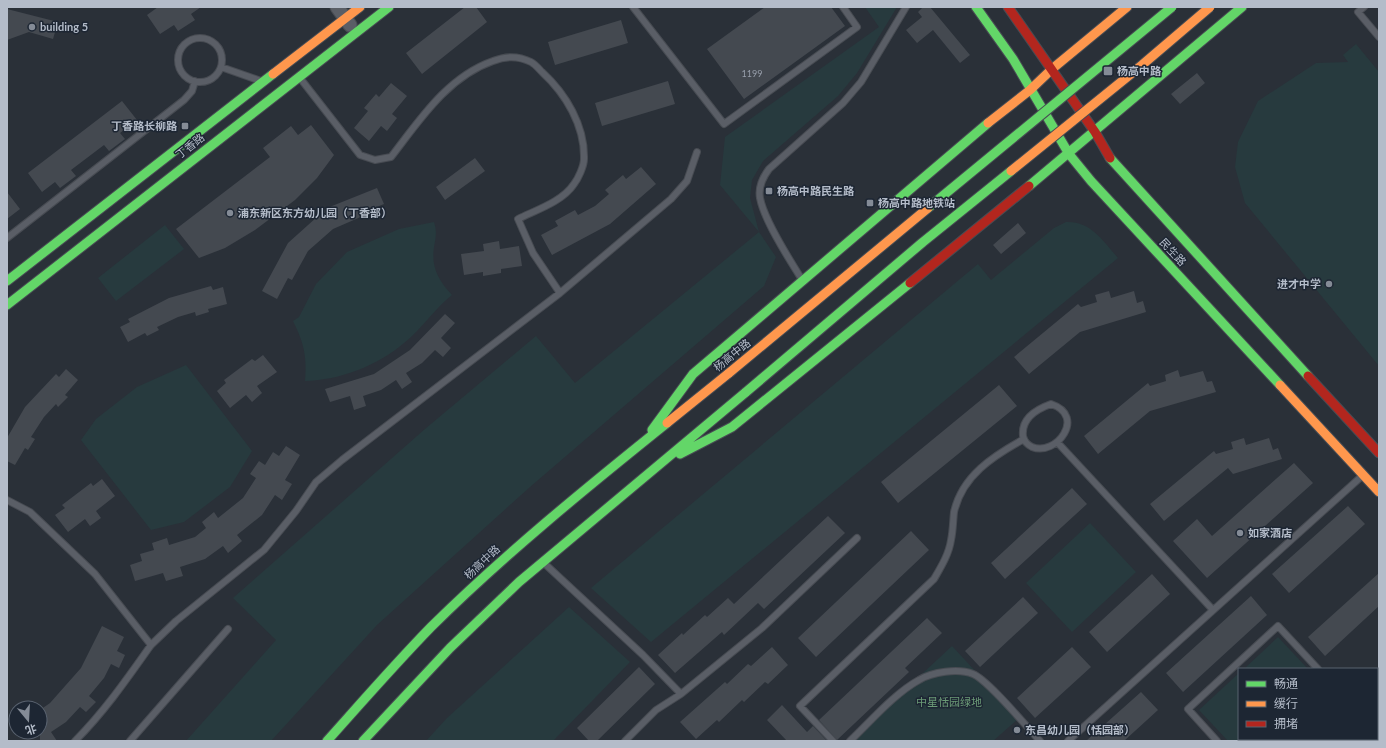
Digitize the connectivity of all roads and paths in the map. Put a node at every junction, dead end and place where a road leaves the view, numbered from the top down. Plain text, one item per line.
1 (337, 7) edge
2 (360, 7) edge
3 (389, 7) edge
4 (633, 7) edge
5 (843, 7) edge
6 (906, 7) edge
7 (976, 7) edge
8 (1008, 7) edge
9 (1127, 7) edge
10 (1172, 7) edge
11 (1210, 7) edge
12 (1242, 7) edge
13 (1364, 7) edge
14 (345, 19) junction
15 (355, 33) junction
16 (1379, 37) edge
17 (221, 67) junction
18 (1052, 69) junction
19 (299, 77) junction
20 (195, 81) junction
21 (264, 82) junction
22 (1030, 90) junction
23 (1095, 132) junction
24 (697, 152) dead end
25 (1069, 154) junction
26 (7, 238) edge
27 (803, 280) junction
28 (7, 281) edge
29 (560, 293) junction
30 (7, 305) edge
31 (1024, 439) junction
32 (1057, 442) junction
33 (641, 444) junction
34 (1379, 453) edge
35 (653, 468) junction
36 (1363, 475) junction
37 (1379, 492) edge
38 (7, 500) edge
39 (857, 538) dead end
40 (542, 562) junction
41 (1213, 610) junction
42 (228, 629) dead end
43 (150, 645) junction
44 (1317, 668) edge
45 (681, 694) junction
46 (75, 741) edge
47 (130, 741) edge
48 (326, 741) edge
49 (363, 741) edge
50 (625, 741) edge
51 (832, 741) edge
52 (850, 741) edge
53 (1040, 741) edge
54 (1068, 741) edge
55 (1217, 741) edge

1 - 14 street
2 - 14 main road, 丁香路
3 - 15 main road, 丁香路
4 - 5 lane
6 - 27 lane
7 - 22 main road, 民生路
8 - 18 main road, 民生路
9 - 18 main road
10 - 33 main road, 杨高中路, bridge
11 - 35 main road, bridge
12 - 23 main road
13 - 16 lane
14 - 15 street
14 - 21 main road, 丁香路
15 - 19 main road, 丁香路
17 - 20 lane
17 - 20 lane
17 - 21 lane
18 - 22 main road
18 - 23 main road, 民生路
19 - 29 lane
19 - 30 main road, 丁香路
20 - 26 lane
21 - 28 main road, 丁香路
22 - 25 main road, 民生路
22 - 27 main road
23 - 25 main road
23 - 34 main road, 民生路
24 - 29 lane
25 - 35 main road
25 - 36 main road, 民生路
27 - 33 main road
29 - 43 lane
31 - 32 lane
31 - 32 lane
31 - 51 lane
32 - 41 lane
33 - 48 main road, 杨高中路
35 - 40 main road
36 - 37 main road, 民生路
36 - 41 lane
38 - 43 lane
39 - 45 lane
40 - 45 lane
40 - 49 main road
41 - 54 lane
42 - 47 lane
43 - 46 lane
44 - 55 lane
45 - 50 lane
52 - 53 lane

